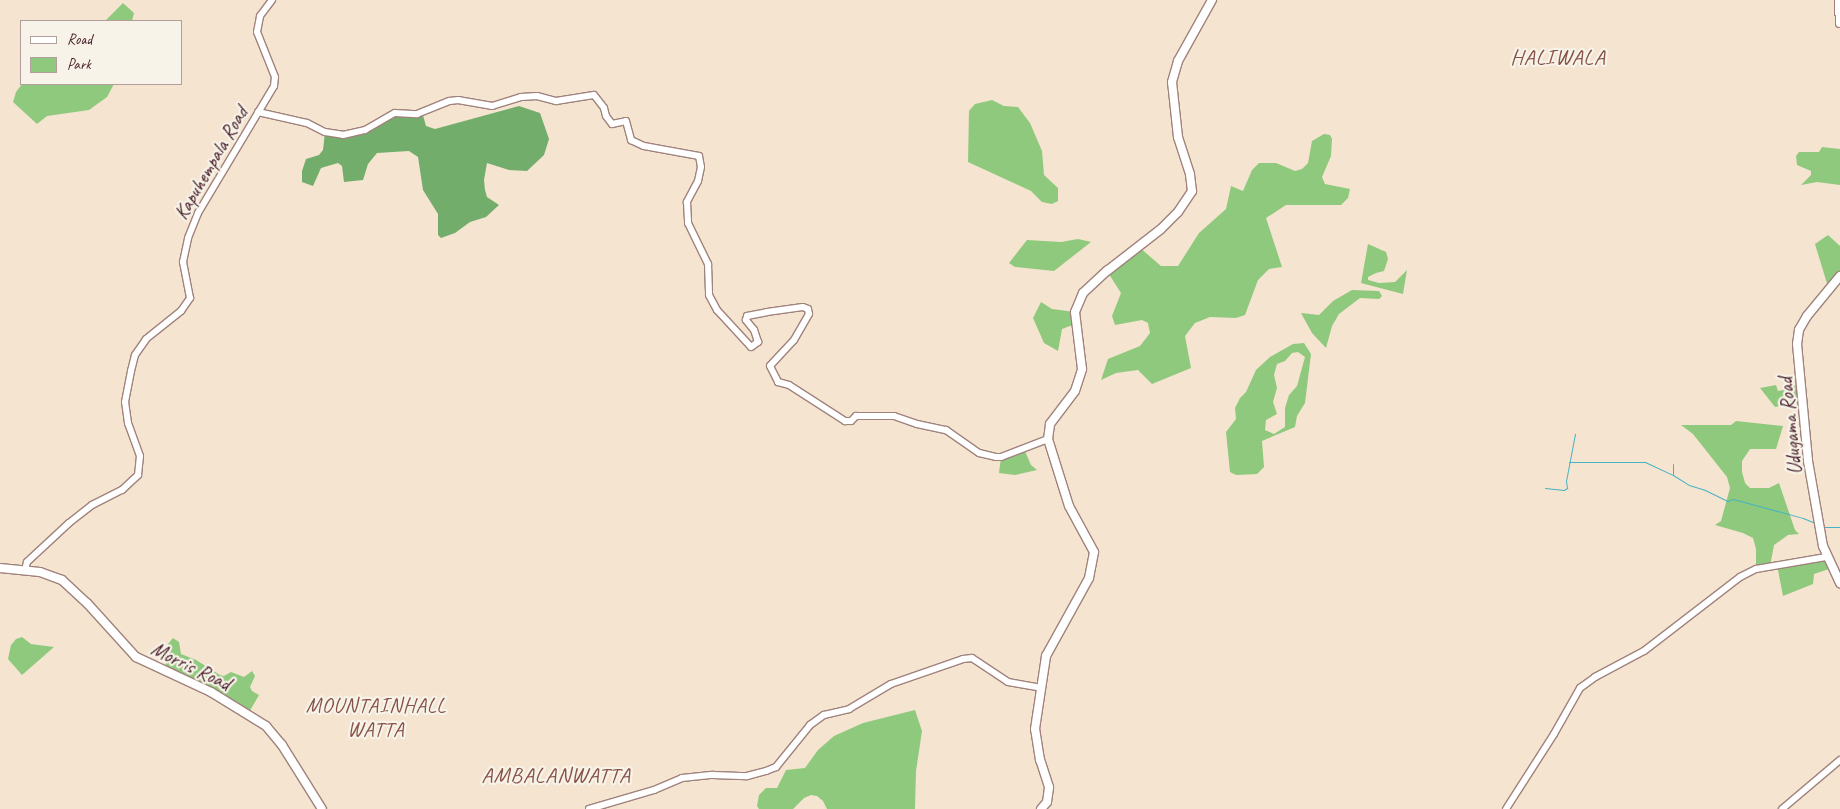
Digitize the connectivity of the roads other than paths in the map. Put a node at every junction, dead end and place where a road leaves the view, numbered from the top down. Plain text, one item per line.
1 (272, 0) edge
2 (1212, 0) edge
3 (1839, 0) edge
4 (1840, 23) edge
5 (258, 112) junction
6 (1840, 276) edge
7 (1048, 439) junction
8 (1826, 557) junction
9 (0, 568) edge
10 (25, 570) junction
11 (1840, 583) edge
12 (1040, 688) junction
13 (1840, 760) edge
14 (322, 809) edge
15 (589, 809) edge
16 (1041, 809) edge
17 (1506, 809) edge
18 (1782, 809) edge

1 - 5 street, Kapuhempala Road
2 - 7 main road
3 - 4 main road
5 - 7 street
5 - 10 street, Kapuhempala Road
6 - 8 main road, Udugama Road
7 - 12 main road
8 - 11 main road, Udugama Road
8 - 17 street
9 - 10 main road, Morris Road
10 - 14 main road, Morris Road
12 - 15 street
12 - 16 main road
13 - 18 street

